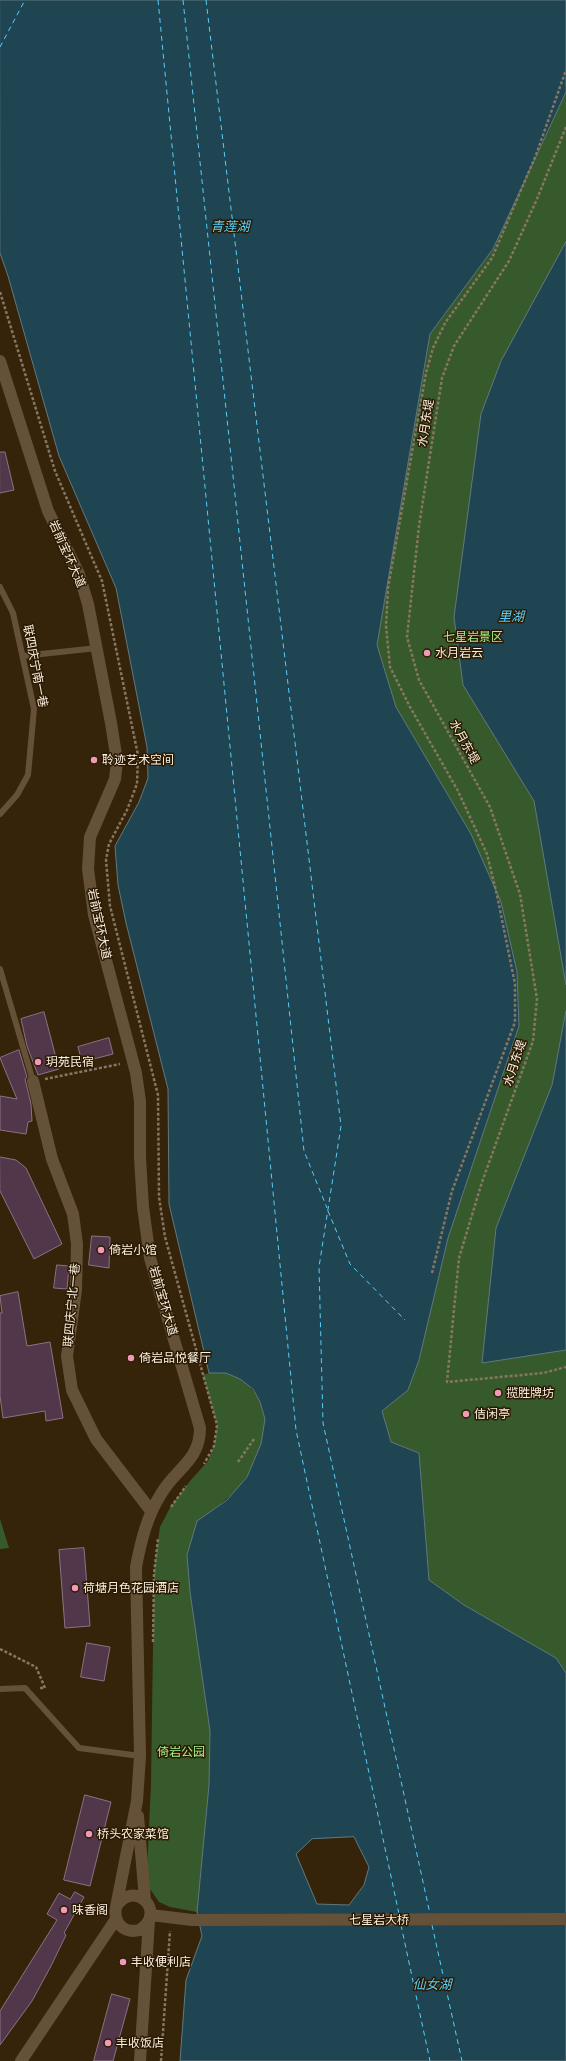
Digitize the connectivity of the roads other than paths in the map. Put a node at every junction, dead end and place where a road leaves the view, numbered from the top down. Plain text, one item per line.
1 (0, 361) edge
2 (0, 587) edge
3 (97, 648) junction
4 (23, 656) junction
5 (0, 814) edge
6 (0, 969) edge
7 (33, 1081) joint
8 (151, 1511) junction
9 (0, 1689) edge
10 (140, 1756) junction
11 (136, 1801) junction
12 (145, 1900) junction
13 (116, 1913) junction
14 (150, 1918) junction
15 (566, 1919) edge
16 (21, 2061) edge
17 (140, 2061) edge

1 - 3 street, 岩前宝环大道
2 - 4 lane, 联四庆宁南一巷
3 - 4 lane
3 - 8 street, 岩前宝环大道
4 - 5 lane, 联四庆宁南一巷
6 - 7 lane
7 - 8 street, 联四庆宁北一巷
8 - 10 street
9 - 10 lane
10 - 11 street
11 - 12 street
11 - 13 street
12 - 13 street
12 - 14 street
13 - 14 street
13 - 16 street
14 - 15 street, 七星岩大桥
14 - 17 street

